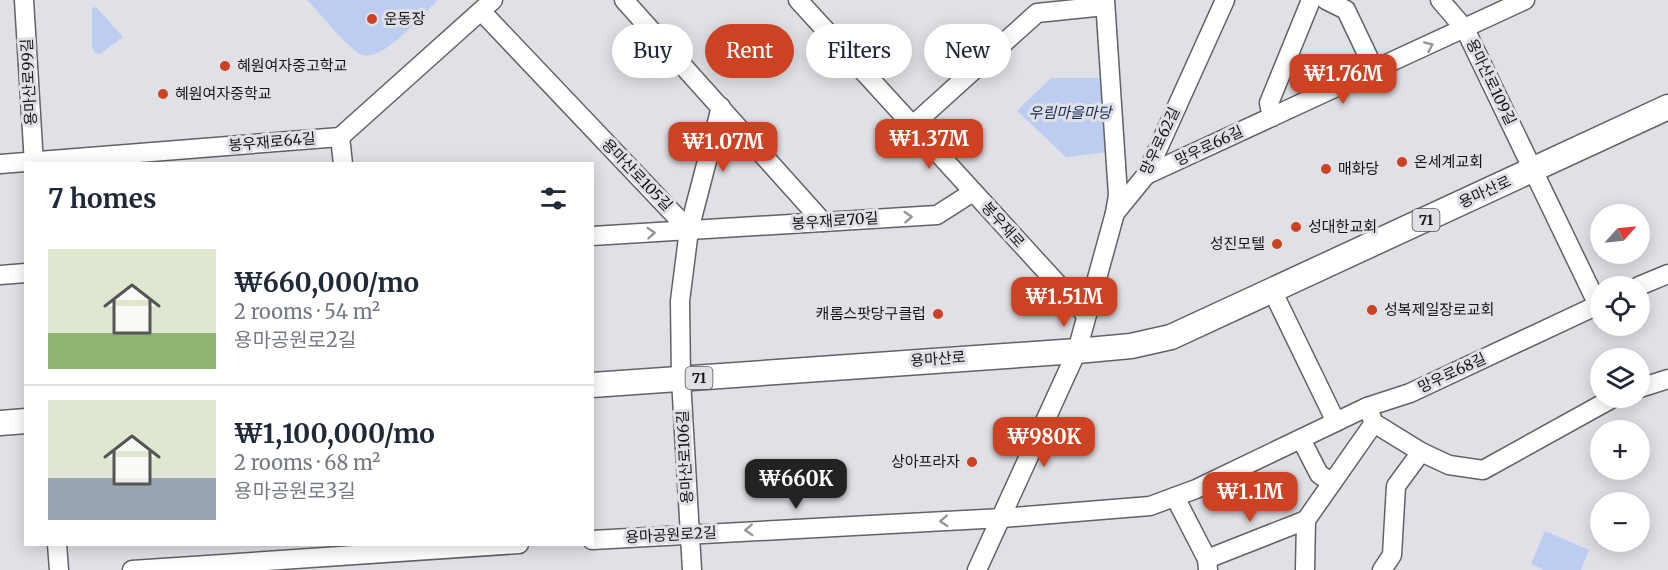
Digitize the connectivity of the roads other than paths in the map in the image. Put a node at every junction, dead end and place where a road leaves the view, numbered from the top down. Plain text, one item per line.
1 (24, 0) edge
2 (624, 0) edge
3 (798, 0) edge
4 (1225, 0) edge
5 (1311, 0) edge
6 (1326, 0) edge
7 (1440, 0) edge
8 (1525, 0) edge
9 (1105, 3) edge
10 (487, 5) edge
11 (1031, 6) edge
12 (1465, 29) junction
13 (1375, 71) junction
14 (721, 107) junction
15 (1668, 107) edge
16 (1272, 117) junction
17 (913, 125) junction
18 (340, 137) junction
19 (34, 162) edge
20 (46, 162) edge
21 (343, 162) edge
22 (24, 163) edge
23 (0, 164) edge
24 (1534, 170) junction
25 (1146, 175) junction
26 (973, 192) junction
27 (1115, 213) junction
28 (823, 222) junction
29 (689, 230) junction
30 (594, 236) edge
31 (24, 273) edge
32 (1668, 274) edge
33 (0, 275) edge
34 (1650, 281) edge
35 (1590, 285) edge
36 (1272, 290) junction
37 (1590, 308) edge
38 (1086, 315) junction
39 (1077, 351) junction
40 (1668, 378) edge
41 (681, 379) junction
42 (1650, 384) edge
43 (594, 385) edge
44 (1595, 408) edge
45 (1370, 415) junction
46 (24, 421) edge
47 (1336, 422) junction
48 (0, 423) edge
49 (1301, 439) junction
50 (1421, 452) junction
51 (1332, 483) junction
52 (1175, 497) junction
53 (1002, 518) junction
54 (1306, 520) junction
55 (690, 533) junction
56 (594, 540) edge
57 (57, 546) edge
58 (494, 546) edge
59 (368, 556) edge
60 (1207, 565) edge
61 (59, 570) edge
62 (132, 570) edge
63 (692, 570) edge
64 (977, 570) edge
65 (1305, 570) edge
66 (1382, 570) edge

1 - 19 street, 용마산로99길
2 - 14 street
3 - 17 street, 봉우재로
4 - 25 street, 망우로62길
5 - 16 street
6 - 13 street
7 - 12 street, 용마산로109길
8 - 12 street, 망우로66길
9 - 11 street
9 - 27 street
10 - 18 street
10 - 29 street, 용마산로105길
11 - 17 street
13 -> 12 street, 망우로66길
12 - 24 street, 용마산로109길
13 - 16 street, 망우로66길
14 - 28 street
14 - 29 street
15 - 24 main road, 용마산로 / 71
16 - 25 street, 망우로66길
17 - 26 street, 봉우재로
18 - 20 street, 봉우재로64길
18 - 21 street
22 - 23 street, 봉우재로64길
24 - 35 street
24 - 36 main road, 용마산로 / 71
25 - 27 street, 망우로62길
28 -> 26 street, 봉우재로70길
26 - 38 street, 봉우재로
27 - 38 street, 망우로62길
28 - 29 street, 봉우재로70길
30 -> 29 street, 봉우재로70길
29 - 41 street
31 - 33 street
32 - 34 street
36 - 39 main road, 용마산로 / 71
36 - 47 street
37 - 45 street, 망우로68길
38 - 39 street
39 - 41 main road, 용마산로 / 71
39 - 53 street
40 - 42 street
41 - 43 main road, 용마산로 / 71
41 - 55 street, 용마산로106길
44 - 50 street
45 - 47 street, 망우로68길
45 - 50 street
45 - 51 street
46 - 48 main road
47 - 49 street, 망우로68길
49 - 51 street
49 - 52 street, 망우로68길
50 - 66 street
51 - 54 street
52 - 53 street, 망우로68길
52 - 60 street
53 -> 55 street, 용마공원로2길
53 - 64 street
54 - 60 street
54 - 65 street
55 - 56 street, 용마공원로2길
55 - 63 street, 용마산로106길
57 - 61 street
58 - 59 street
59 - 62 street

